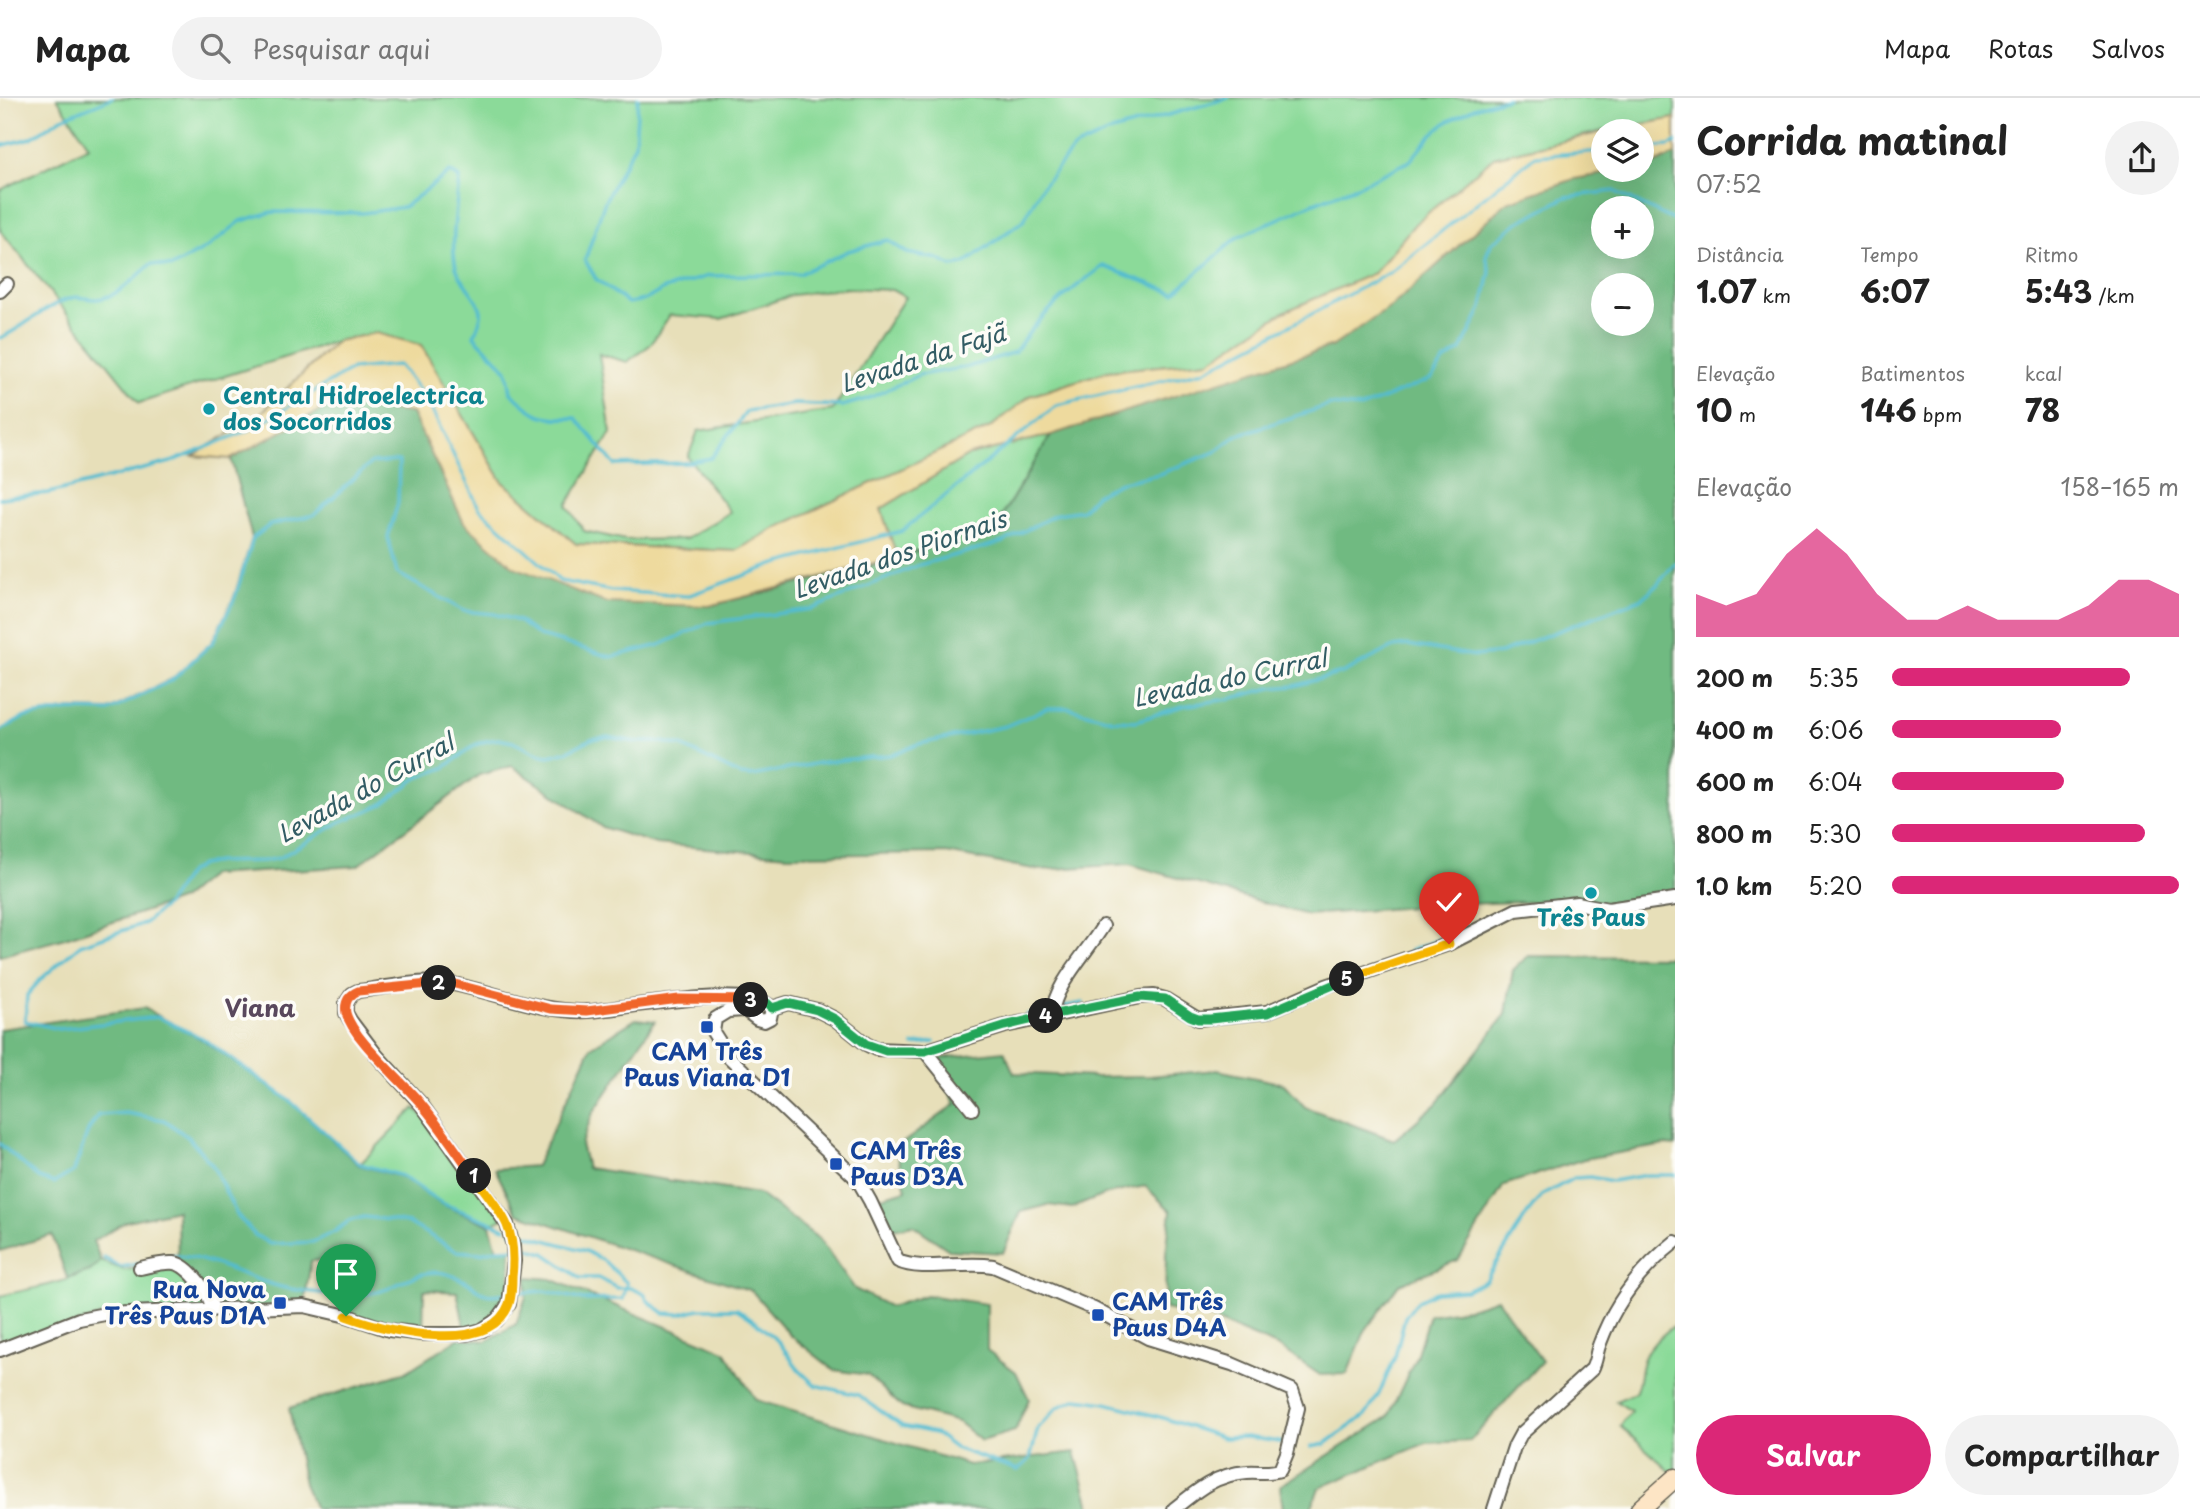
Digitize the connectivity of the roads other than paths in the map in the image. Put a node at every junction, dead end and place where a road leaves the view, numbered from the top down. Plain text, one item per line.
1 (1675, 899) edge
2 (1103, 926) dead end
3 (772, 1008) junction
4 (1052, 1015) junction
5 (925, 1051) junction
6 (972, 1109) dead end
7 (1675, 1242) edge
8 (140, 1268) dead end
9 (212, 1309) junction
10 (0, 1350) edge
11 (1675, 1478) edge
12 (1174, 1509) edge
13 (1494, 1509) edge
14 (1640, 1509) edge

1 - 4 street
2 - 4 street
3 - 5 street
3 - 9 street
3 - 12 street
4 - 5 street
5 - 6 street
7 - 13 street
8 - 9 street
9 - 10 street
11 - 14 main road

